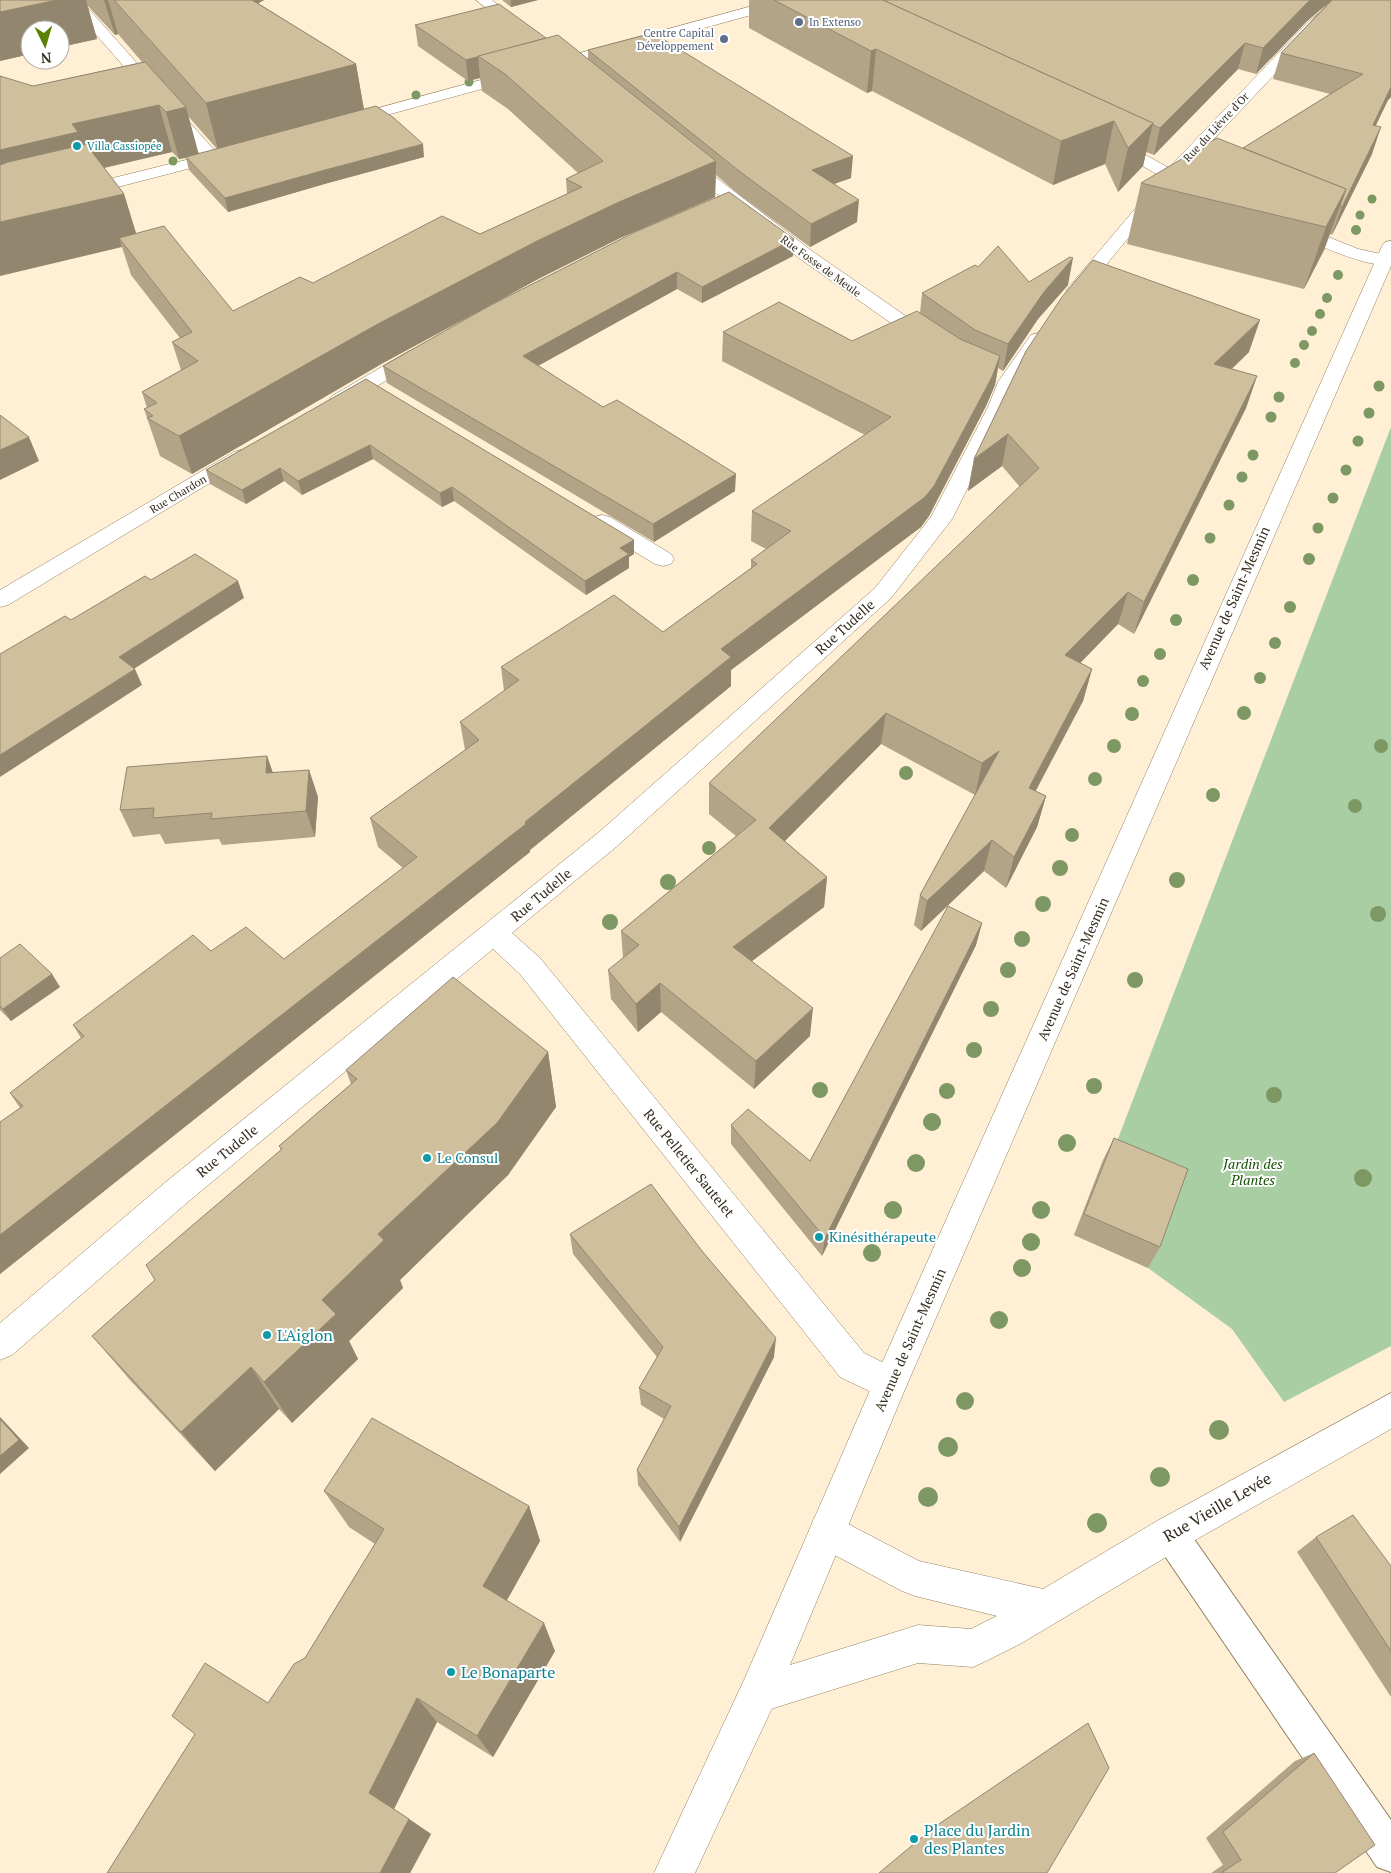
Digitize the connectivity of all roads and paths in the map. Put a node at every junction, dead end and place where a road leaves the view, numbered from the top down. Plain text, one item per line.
1 (483, 0) edge
2 (790, 0) edge
3 (1344, 0) edge
4 (0, 24) edge
5 (530, 35) edge
6 (545, 47) edge
7 (563, 61) junction
8 (577, 72) edge
9 (335, 124) edge
10 (1098, 136) edge
11 (241, 150) edge
12 (677, 155) edge
13 (213, 158) junction
14 (1171, 176) junction
15 (1202, 191) edge
16 (58, 197) edge
17 (731, 199) junction
18 (713, 207) edge
19 (1282, 224) edge
20 (1388, 253) edge
21 (1066, 302) edge
22 (1047, 324) edge
23 (434, 345) edge
24 (947, 352) edge
25 (368, 383) junction
26 (389, 395) edge
27 (319, 411) edge
28 (261, 445) edge
29 (586, 513) edge
30 (663, 559) dead end
31 (0, 600) edge
32 (494, 934) junction
33 (0, 1344) edge
34 (890, 1384) junction
35 (1391, 1410) edge
36 (827, 1531) junction
37 (1170, 1534) junction
38 (1045, 1608) junction
39 (758, 1694) junction
40 (1391, 1853) edge
41 (674, 1873) edge

1 - 5 street
2 - 7 street
3 - 14 street, Rue du Lièvre d'Or
4 - 13 street
6 - 7 street
7 - 8 street
7 - 9 street
10 - 14 street
11 - 13 street
12 - 17 street, Rue Fosse de Meule
13 - 16 street
14 - 15 street
14 - 21 street, Rue du Lièvre d'Or
17 - 18 street
17 - 24 street, Rue Fosse de Meule
19 - 20 street
20 - 34 street, Avenue de Saint-Mesmin
22 - 32 street, Rue Tudelle
23 - 25 street
25 - 26 street
25 - 27 street
28 - 31 street, Rue Chardon
29 - 30 street
32 - 33 street, Rue Tudelle
32 - 34 street, Rue Pelletier Sautelet
34 - 36 street, Avenue de Saint-Mesmin
35 - 37 street, Rue Vieille Levée
36 - 38 street
36 - 39 street, Avenue de Saint-Mesmin
37 - 38 street, Rue Vieille Levée
37 - 40 lane
38 - 39 street
39 - 41 street

